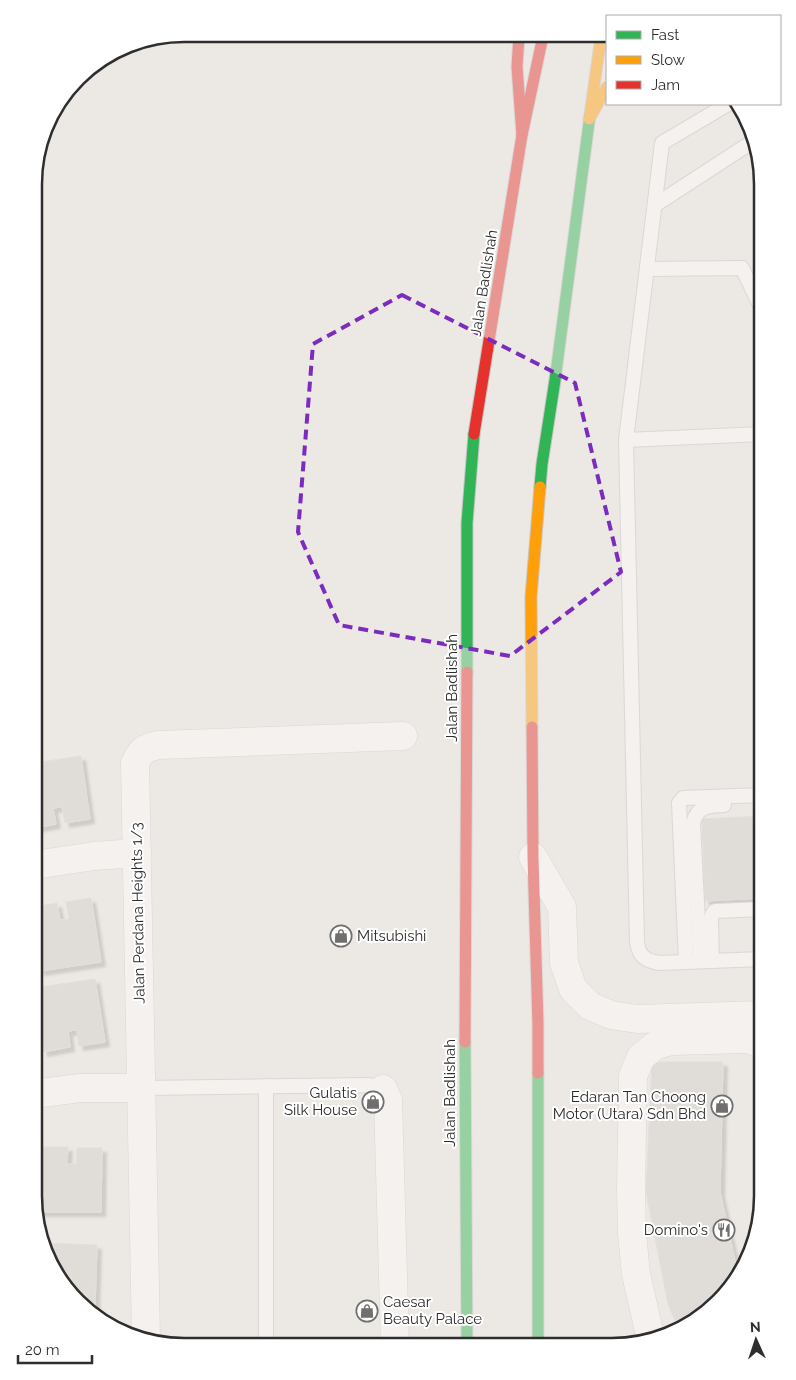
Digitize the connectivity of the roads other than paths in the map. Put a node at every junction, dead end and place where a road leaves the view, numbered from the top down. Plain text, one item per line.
1 (519, 42) edge
2 (542, 42) edge
3 (600, 42) edge
4 (606, 89) edge
5 (726, 105) edge
6 (589, 119) junction
7 (522, 135) junction
8 (748, 145) edge
9 (655, 205) junction
10 (647, 268) junction
11 (754, 292) edge
12 (754, 434) edge
13 (626, 440) junction
14 (403, 736) dead end
15 (753, 795) edge
16 (753, 804) edge
17 (137, 853) junction
18 (533, 857) junction
19 (43, 864) edge
20 (753, 910) edge
21 (753, 958) edge
22 (699, 961) junction
23 (753, 1016) edge
24 (669, 1030) junction
25 (753, 1041) edge
26 (266, 1086) junction
27 (142, 1088) junction
28 (382, 1089) joint
29 (43, 1093) edge
30 (146, 1332) edge
31 (649, 1333) edge
32 (266, 1338) edge
33 (395, 1338) edge
34 (467, 1338) edge
35 (538, 1338) edge

1 - 7 main road
2 - 7 main road, Jalan Badlishah
3 - 6 main road
4 - 6 main road
5 - 9 lane
6 - 18 main road
7 - 34 main road, Jalan Badlishah
8 - 9 lane
9 - 10 lane
10 - 11 lane
10 - 13 lane
12 - 13 lane
13 - 22 lane
14 - 17 street, Jalan Perdana Heights 1/3
15 - 22 lane
16 - 22 lane
17 - 19 street
17 - 27 street, Jalan Perdana Heights 1/3
18 - 24 street
18 - 35 main road
20 - 22 lane
21 - 22 lane
23 - 24 street
24 - 25 street
24 - 31 street
26 - 27 lane
26 - 28 lane
26 - 32 lane
27 - 29 street
27 - 30 street, Jalan Perdana Heights 1/3
28 - 33 street

